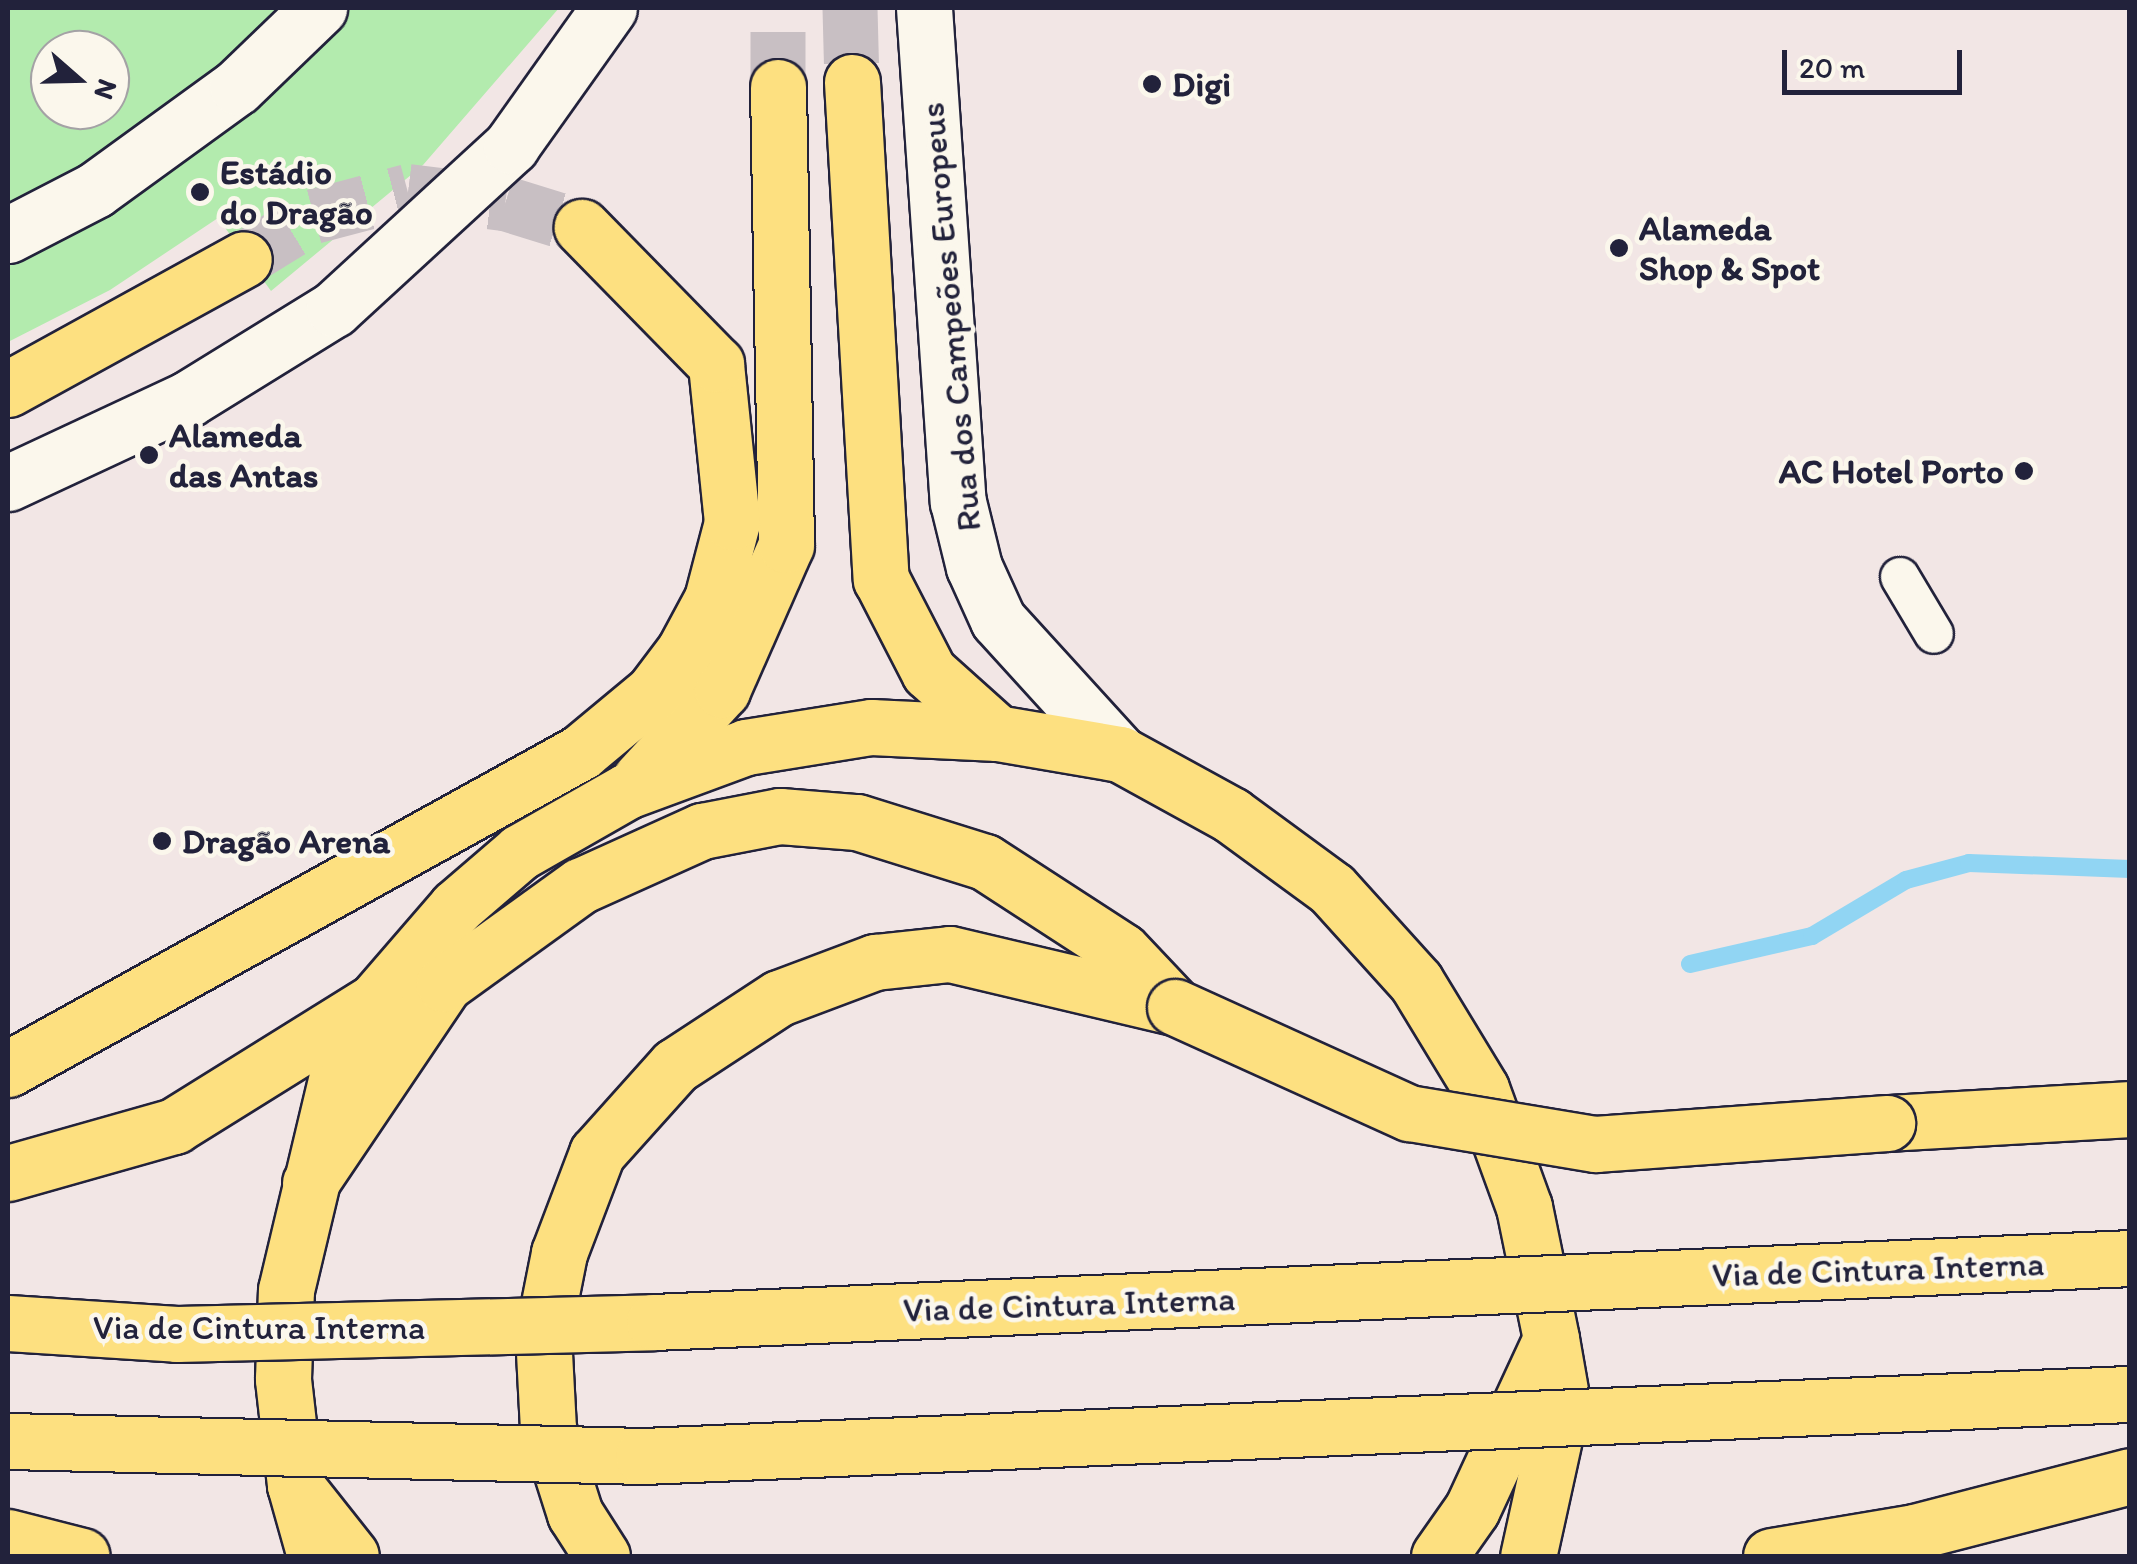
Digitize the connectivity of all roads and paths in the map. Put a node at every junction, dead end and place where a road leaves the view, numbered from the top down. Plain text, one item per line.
1 (319, 8) edge
2 (609, 8) edge
3 (924, 8) edge
4 (852, 82) tunnel mouth
5 (778, 88) tunnel mouth
6 (582, 227) tunnel mouth
7 (8, 235) edge
8 (244, 259) tunnel mouth
9 (716, 364) junction
10 (8, 389) edge
11 (8, 484) edge
12 (790, 512) junction
13 (1900, 577) dead end
14 (1934, 634) dead end
15 (996, 732) junction
16 (1120, 754) junction
17 (627, 792) junction
18 (375, 1002) junction
19 (1175, 1007) junction
20 (8, 1069) edge
21 (2130, 1110) edge
22 (8, 1173) edge
23 (310, 1183) junction
24 (2130, 1258) edge
25 (8, 1323) edge
26 (1550, 1340) junction
27 (2130, 1394) edge
28 (8, 1441) edge
29 (2130, 1476) edge
30 (294, 1485) junction
31 (8, 1537) edge
32 (1891, 1544) edge
33 (82, 1556) edge
34 (315, 1556) edge
35 (352, 1556) edge
36 (602, 1556) edge
37 (1439, 1556) edge
38 (1528, 1556) edge
39 (1771, 1556) edge

1 - 7 main road
2 - 11 main road
3 - 16 main road, Rua dos Campeões Europeus
4 - 15 main road
5 - 12 main road
6 - 9 main road
8 - 10 main road
9 - 12 main road
9 - 20 main road
12 - 17 main road
13 - 14 lane
15 - 16 main road
15 - 17 main road
16 - 26 main road
17 - 18 main road
18 - 22 main road
18 - 23 main road
19 - 21 main road, bridge
19 - 23 main road
19 - 36 main road
23 - 30 main road
24 - 25 main road, Via de Cintura Interna, bridge
26 - 37 main road
26 - 38 main road
27 - 28 main road, bridge
29 - 32 main road
30 - 34 main road
30 - 35 main road
31 - 33 main road
32 - 39 main road

